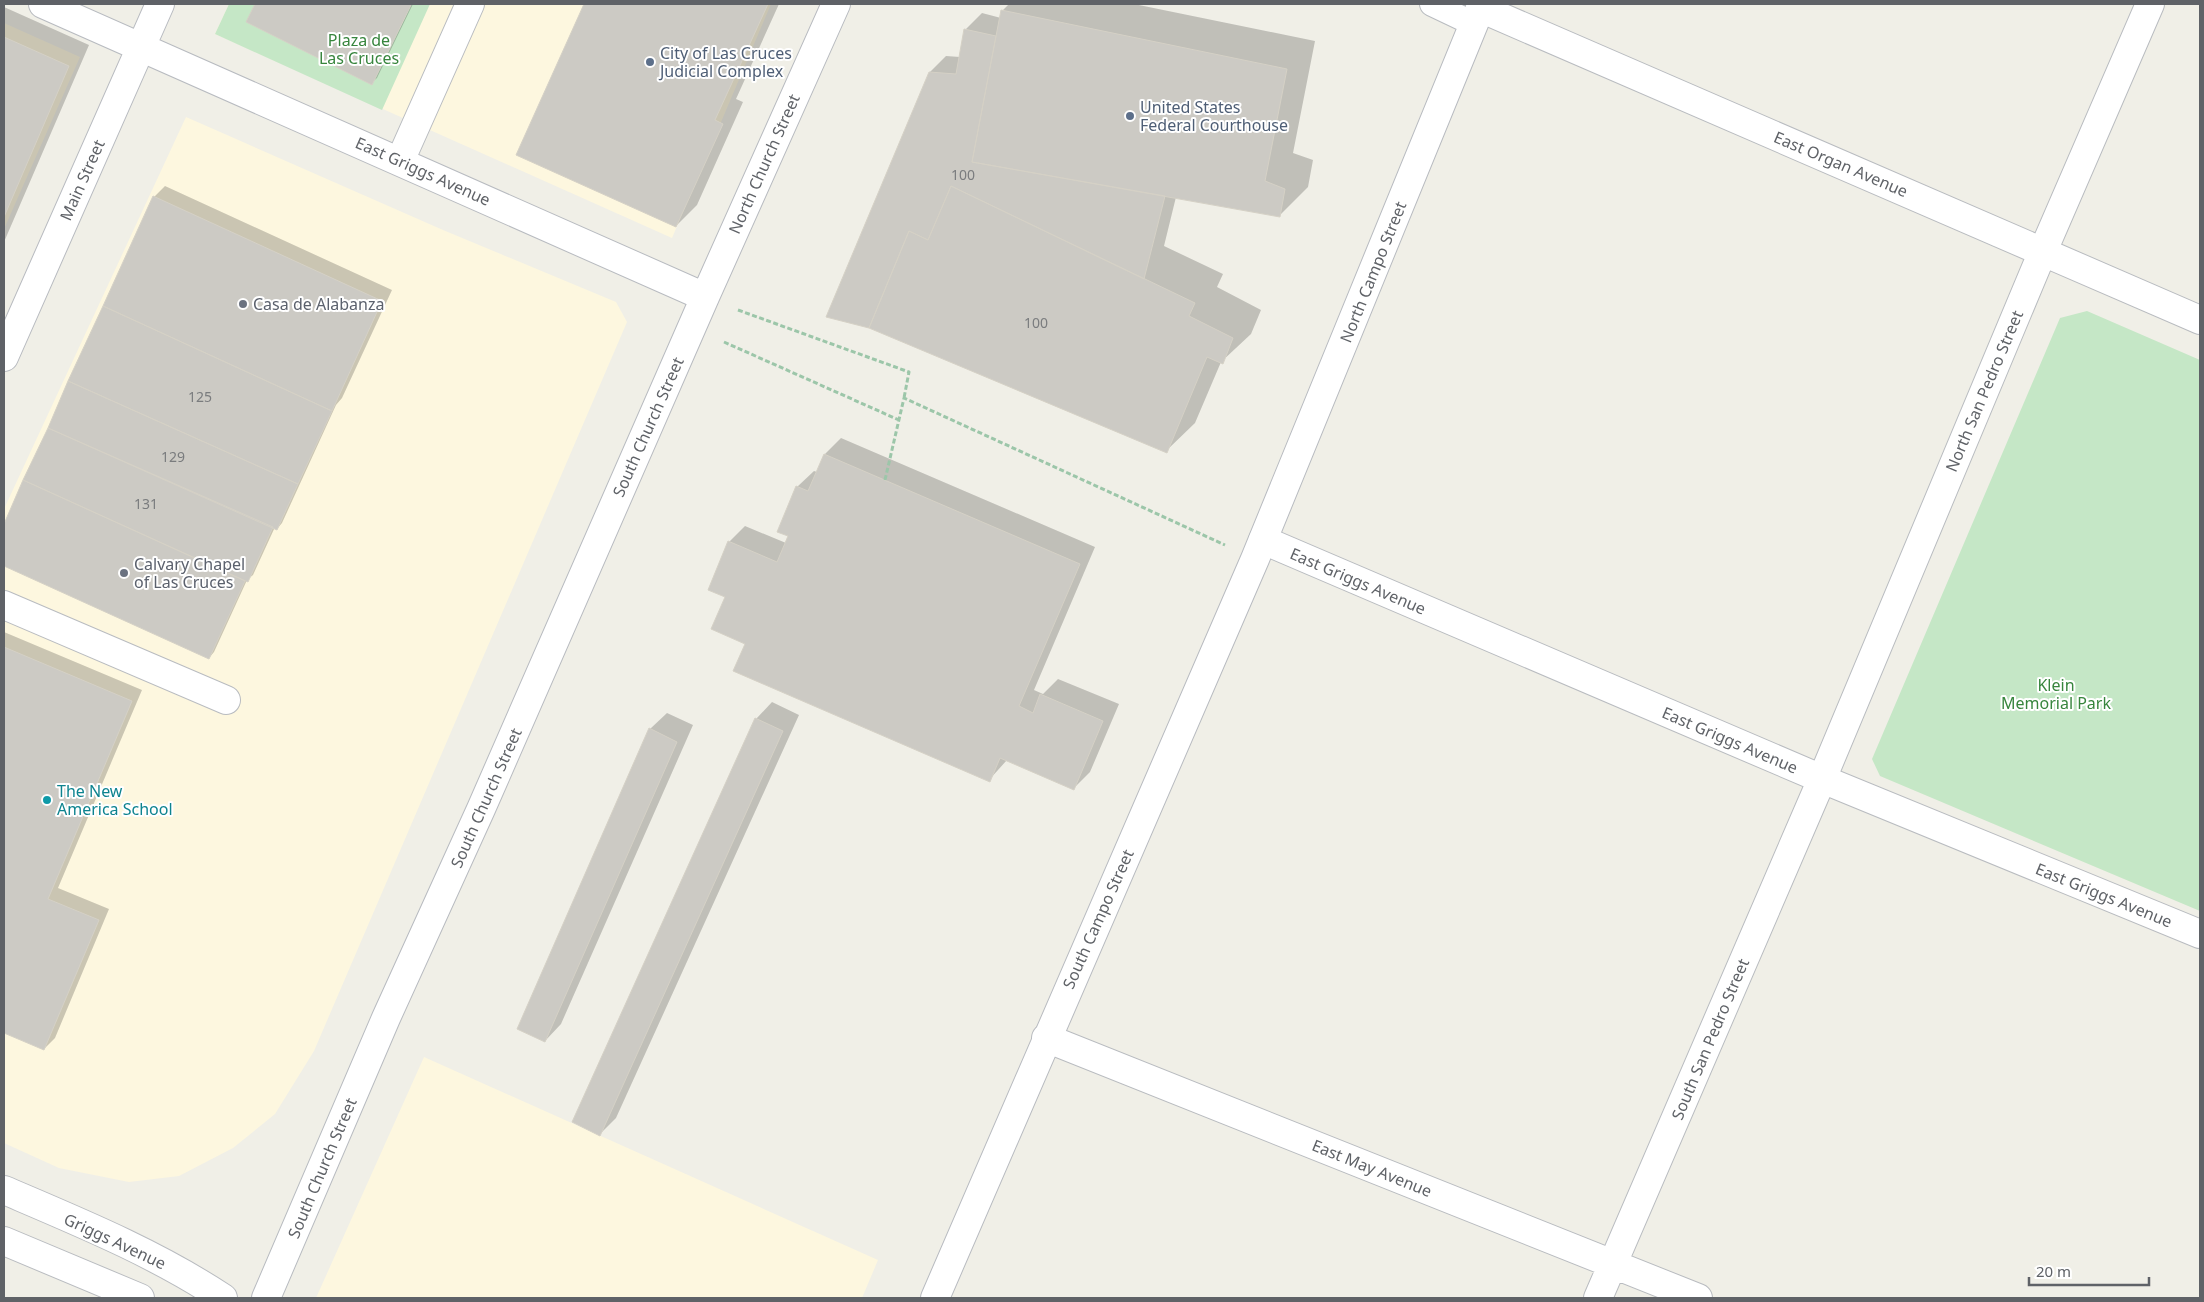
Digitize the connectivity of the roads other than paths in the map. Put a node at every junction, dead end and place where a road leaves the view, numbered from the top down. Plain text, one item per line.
1 (43, 4) edge
2 (160, 4) edge
3 (470, 4) edge
4 (836, 4) edge
5 (1432, 4) edge
6 (2150, 4) edge
7 (1479, 12) edge
8 (140, 47) junction
9 (400, 161) junction
10 (2043, 251) junction
11 (705, 297) junction
12 (2200, 320) edge
13 (4, 357) edge
14 (1259, 550) junction
15 (4, 605) edge
16 (226, 700) dead end
17 (1822, 779) junction
18 (2200, 934) edge
19 (1046, 1038) junction
20 (4, 1190) edge
21 (4, 1241) edge
22 (1612, 1264) junction
23 (140, 1298) edge
24 (223, 1298) edge
25 (266, 1298) edge
26 (935, 1298) edge
27 (1598, 1298) edge
28 (1698, 1298) edge

1 - 8 street, East Griggs Avenue
2 - 8 street, Main Street
3 - 9 street
4 - 11 street, North Church Street
5 - 7 lane
6 - 10 street, North San Pedro Street
7 - 10 street, East Organ Avenue
7 - 14 street, North Campo Street
8 - 9 street, East Griggs Avenue
8 - 13 street, Main Street
9 - 11 street, East Griggs Avenue
10 - 12 street, East Organ Avenue
10 - 17 street, North San Pedro Street
11 - 25 street, South Church Street
14 - 17 street, East Griggs Avenue
14 - 19 street, South Campo Street
15 - 16 street
17 - 18 street, East Griggs Avenue
17 - 22 street, South San Pedro Street
19 - 22 street, East May Avenue
19 - 26 street, South Campo Street
20 - 24 street, Griggs Avenue
21 - 23 street
22 - 27 street, South San Pedro Street
22 - 28 street, East May Avenue

